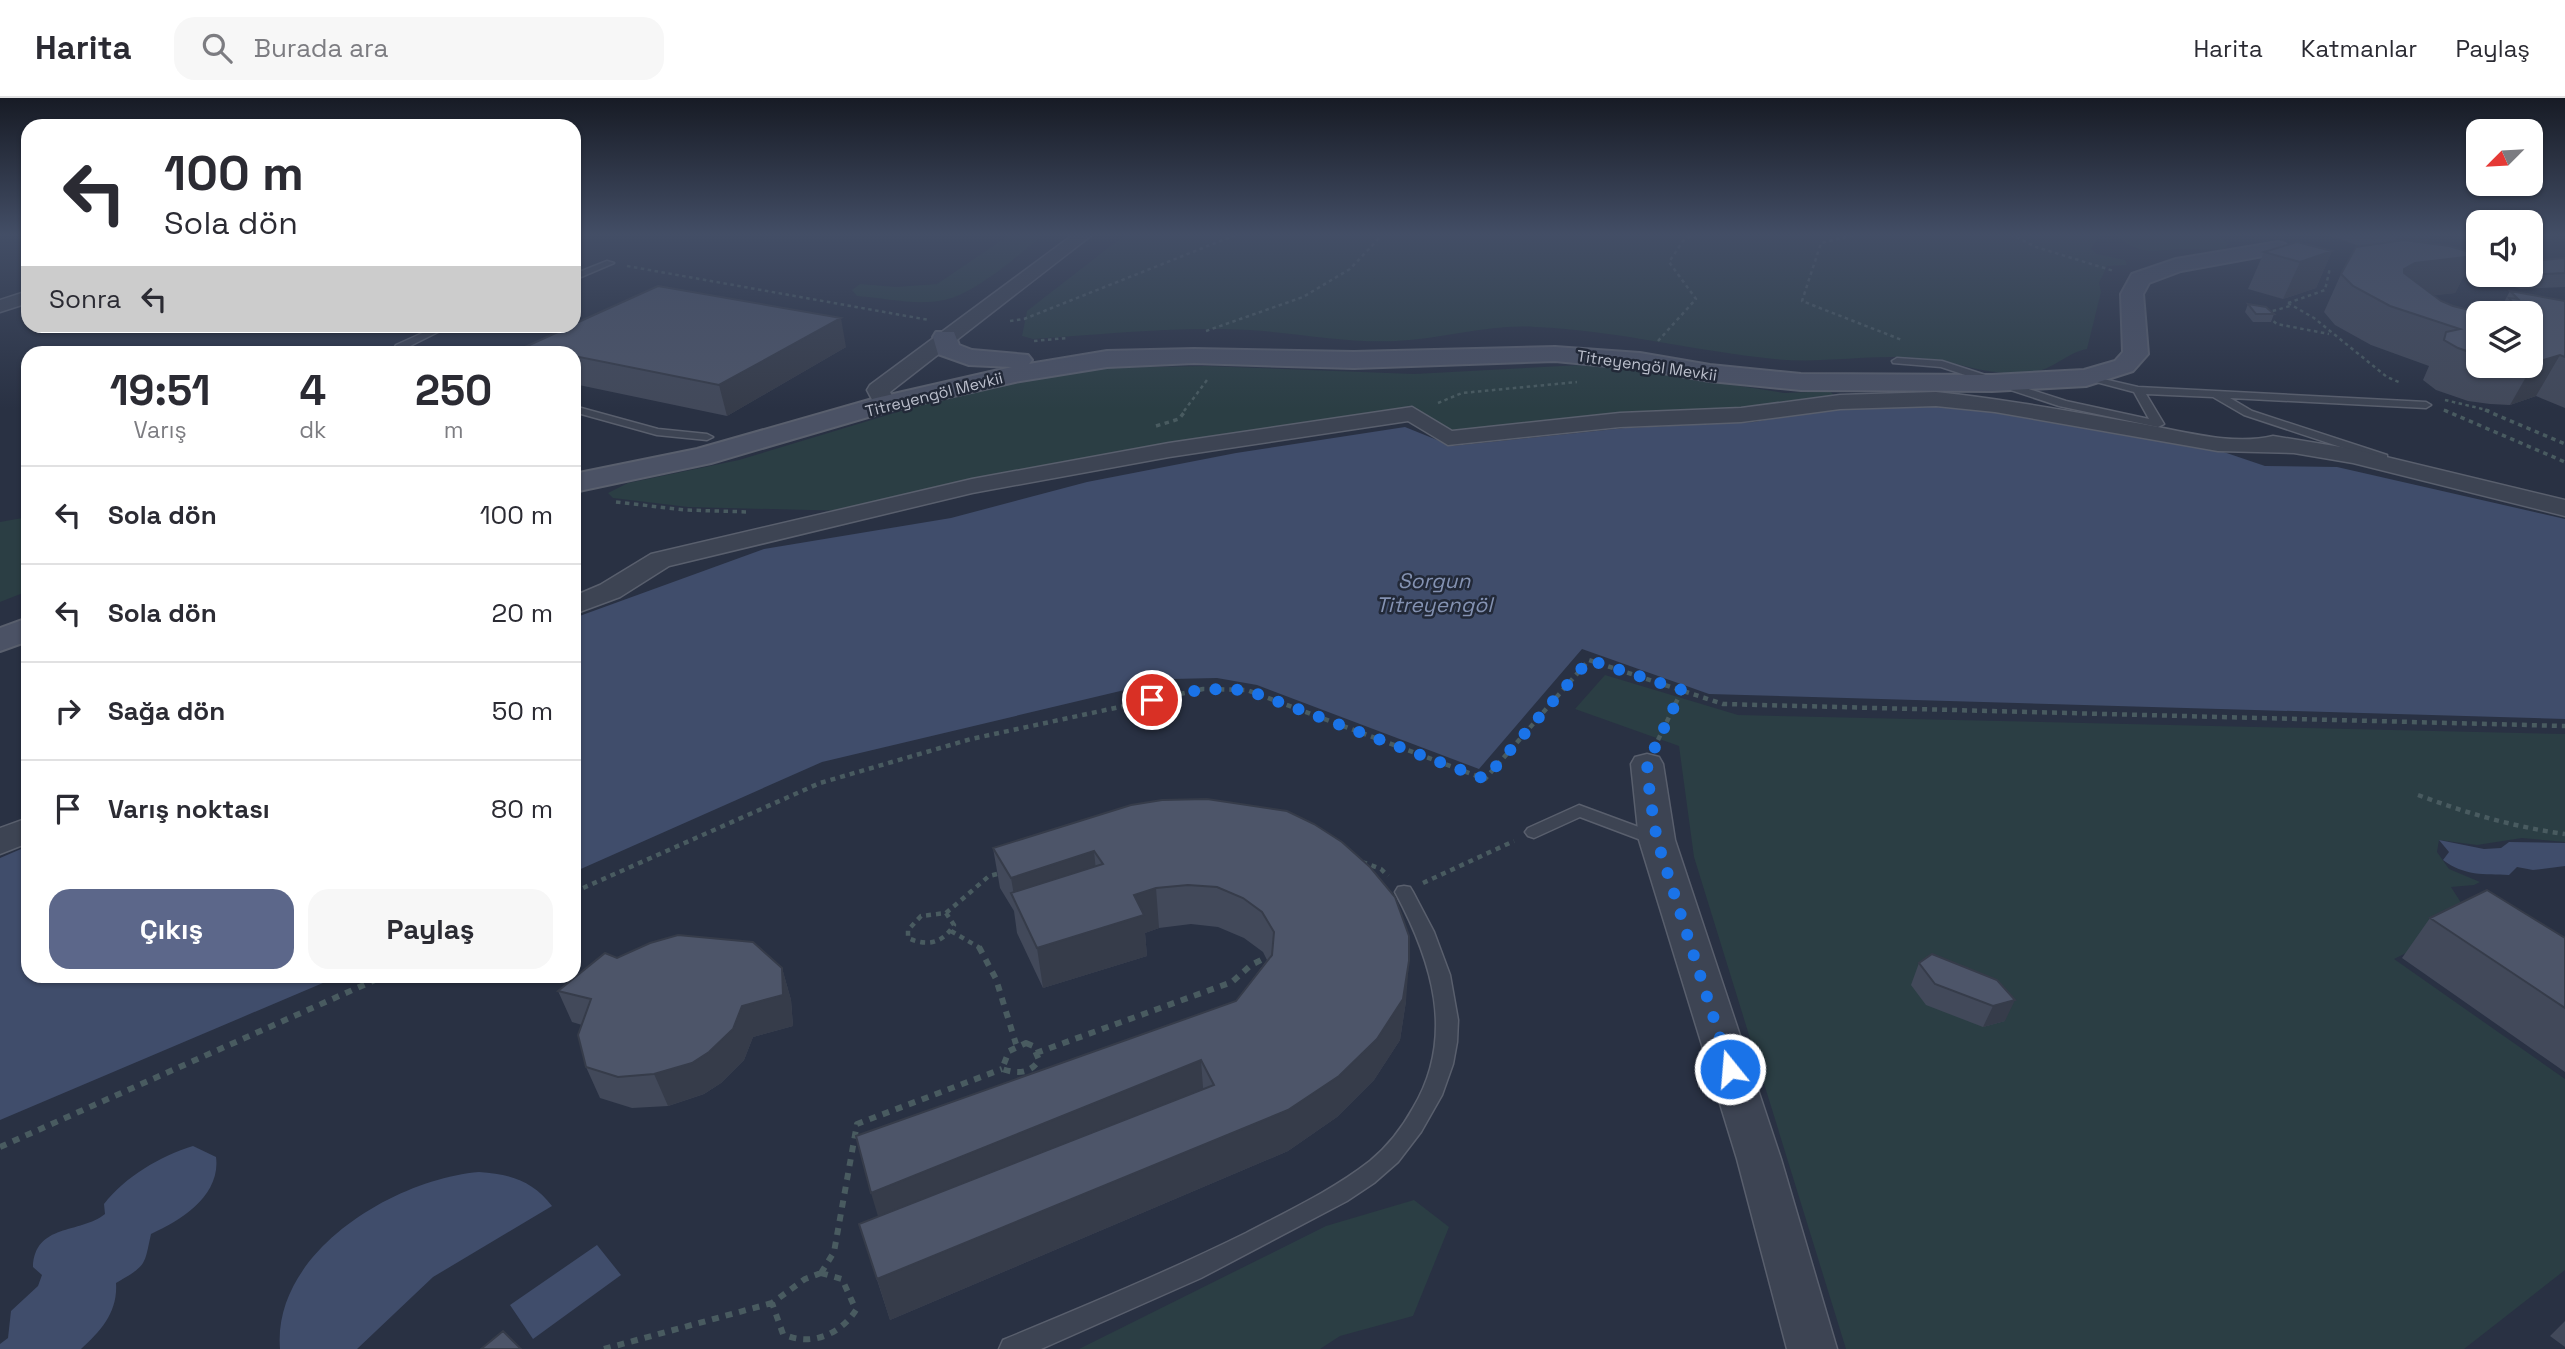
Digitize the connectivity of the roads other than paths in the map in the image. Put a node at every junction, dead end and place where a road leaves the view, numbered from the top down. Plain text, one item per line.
1 (1006, 292) edge
2 (2133, 292) edge
3 (21, 299) edge
4 (0, 306) edge
5 (955, 330) junction
6 (430, 333) edge
7 (403, 346) edge
8 (1301, 358) junction
9 (1019, 360) junction
10 (1897, 361) dead end
11 (2086, 378) junction
12 (1992, 383) junction
13 (2138, 390) junction
14 (2215, 394) junction
15 (882, 397) junction
16 (2426, 405) road end
17 (581, 411) edge
18 (2158, 424) junction
19 (706, 437) junction
20 (2292, 447) junction
21 (581, 463) edge
22 (581, 481) edge
23 (2565, 503) edge
24 (2565, 508) edge
25 (581, 603) edge
26 (21, 608) edge
27 (0, 616) edge
28 (21, 632) edge
29 (0, 640) edge
30 (1647, 764) road end
31 (1534, 832) road end
32 (21, 833) edge
33 (1657, 840) junction
34 (0, 842) edge
35 (1404, 892) road end
36 (1013, 1349) edge
37 (1812, 1349) edge

1 - 5 street
2 - 11 street, Titreyengöl Mevkii
3 - 4 street
5 - 9 street, Titreyengöl Mevkii
5 - 15 street
6 - 7 lane
8 - 9 street, Titreyengöl Mevkii
8 - 12 street, Titreyengöl Mevkii
8 - 15 street, Titreyengöl Mevkii
9 - 15 street, Titreyengöl Mevkii
10 - 12 lane
11 - 12 street, Titreyengöl Mevkii
11 - 13 lane
12 - 18 lane
13 - 14 lane
13 - 18 lane
14 - 16 lane
14 - 23 lane
15 - 19 street, Titreyengöl Mevkii
15 - 22 street, Titreyengöl Mevkii
17 - 19 lane
18 - 20 street
19 - 21 street, Titreyengöl Mevkii
20 - 24 street
20 - 25 street
26 - 27 street
28 - 29 street
30 - 33 street
31 - 33 lane
32 - 34 street
33 - 37 street
35 - 36 lane

